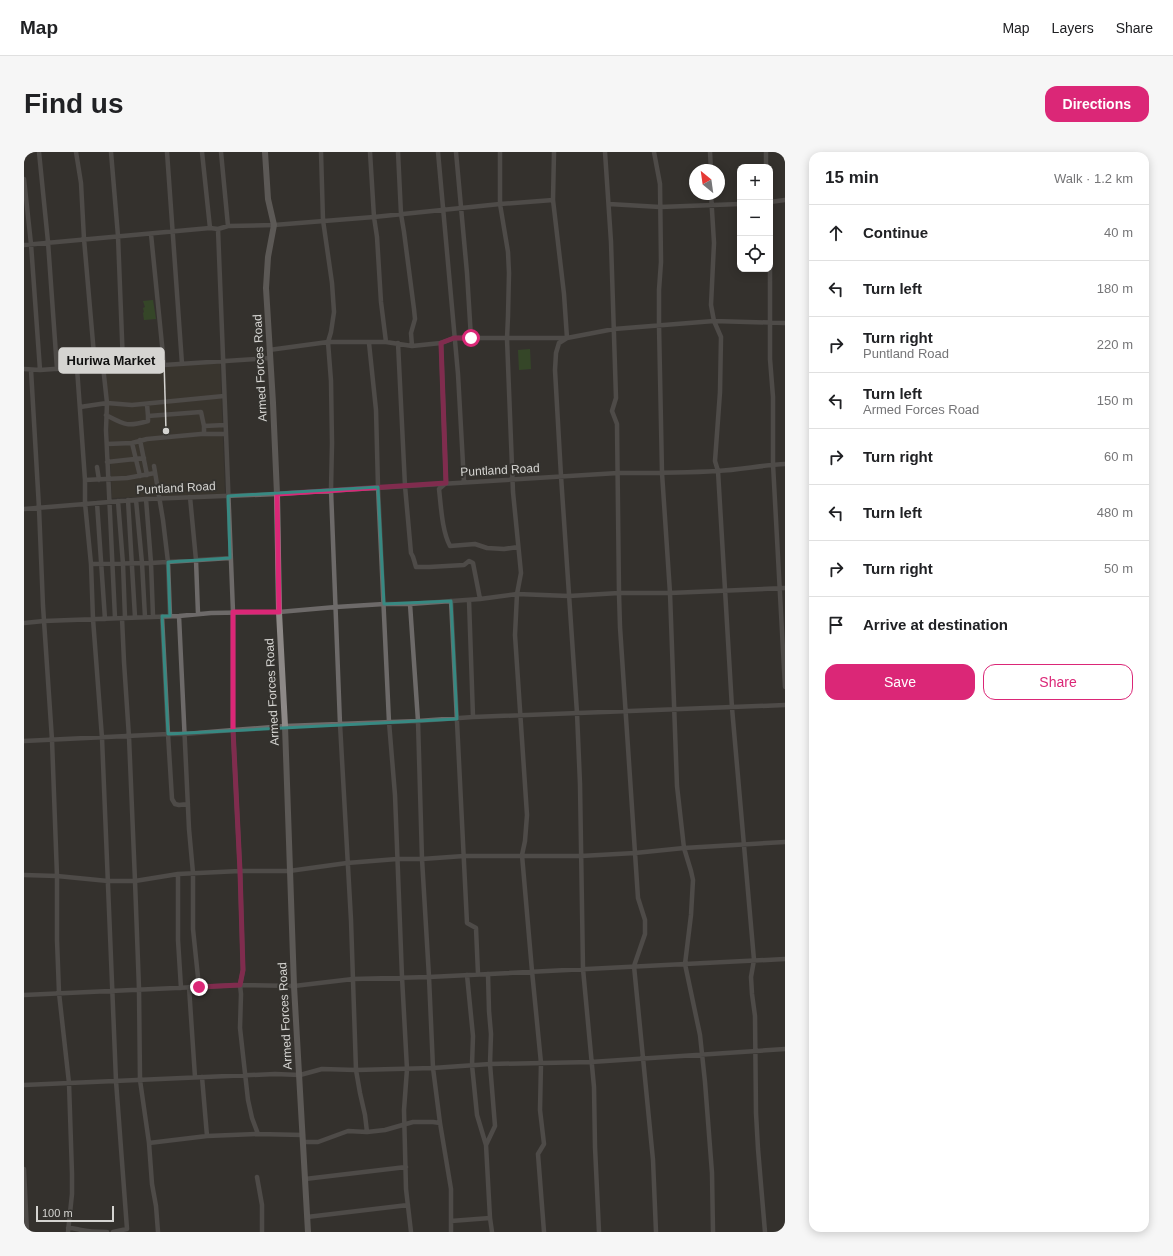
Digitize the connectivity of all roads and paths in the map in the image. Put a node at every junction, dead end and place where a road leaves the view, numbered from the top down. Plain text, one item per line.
1 (39, 152) edge
2 (76, 152) edge
3 (111, 152) edge
4 (167, 152) edge
5 (202, 152) edge
6 (220, 152) edge
7 (265, 152) edge
8 (321, 152) edge
9 (370, 152) edge
10 (398, 152) edge
11 (438, 152) edge
12 (456, 152) edge
13 (500, 152) edge
14 (554, 152) edge
15 (605, 152) edge
16 (654, 152) edge
17 (710, 152) edge
18 (766, 152) edge
19 (711, 164) edge
20 (766, 164) edge
21 (24, 179) edge
22 (553, 200) junction
23 (712, 200) edge
24 (785, 200) edge
25 (773, 202) edge
26 (500, 204) junction
27 (609, 204) junction
28 (737, 204) edge
29 (712, 205) junction
30 (660, 207) junction
31 (461, 208) junction
32 (443, 210) junction
33 (401, 214) junction
34 (374, 217) junction
35 (323, 220) junction
36 (274, 225) junction
37 (228, 226) junction
38 (210, 228) junction
39 (218, 229) junction
40 (172, 231) junction
41 (151, 234) junction
42 (118, 236) junction
43 (84, 238) junction
44 (48, 242) junction
45 (31, 244) junction
46 (24, 245) edge
47 (770, 272) edge
48 (714, 321) junction
49 (770, 323) junction
50 (785, 323) edge
51 (658, 325) junction
52 (614, 329) junction
53 (454, 338) junction
54 (471, 338) junction
55 (567, 338) junction
56 (506, 339) junction
57 (328, 342) junction
58 (386, 342) junction
59 (369, 343) junction
60 (398, 343) junction
61 (441, 343) junction
62 (412, 346) junction
63 (269, 350) junction
64 (270, 358) junction
65 (222, 360) junction
66 (123, 364) junction
67 (182, 364) junction
68 (164, 365) junction
69 (95, 366) junction
70 (103, 366) junction
71 (77, 368) junction
72 (24, 369) edge
73 (56, 369) junction
74 (31, 370) junction
75 (40, 370) junction
76 (224, 396) junction
77 (107, 403) junction
78 (147, 404) junction
79 (80, 407) junction
80 (106, 415) junction
81 (148, 416) junction
82 (225, 425) junction
83 (204, 426) junction
84 (204, 434) junction
85 (226, 434) junction
86 (140, 440) junction
87 (132, 443) junction
88 (107, 444) junction
89 (144, 458) junction
90 (136, 459) junction
91 (107, 462) junction
92 (773, 464) junction
93 (785, 464) edge
94 (154, 466) dead end
95 (97, 467) dead end
96 (718, 471) junction
97 (155, 473) junction
98 (618, 473) junction
99 (662, 473) junction
100 (147, 475) junction
101 (140, 476) junction
102 (561, 476) junction
103 (108, 479) junction
104 (512, 479) junction
105 (85, 480) junction
106 (99, 480) junction
107 (464, 482) junction
108 (446, 483) junction
109 (405, 486) junction
110 (378, 487) junction
111 (331, 490) junction
112 (277, 494) junction
113 (228, 496) junction
114 (190, 497) junction
115 (146, 499) junction
116 (159, 499) junction
117 (128, 500) junction
118 (136, 500) junction
119 (118, 501) junction
120 (109, 502) junction
121 (85, 503) junction
122 (97, 503) junction
123 (38, 508) junction
124 (24, 510) edge
125 (518, 547) junction
126 (230, 558) junction
127 (196, 560) junction
128 (168, 562) junction
129 (142, 563) junction
130 (151, 563) junction
131 (91, 564) junction
132 (112, 564) junction
133 (123, 564) junction
134 (132, 564) junction
135 (102, 565) junction
136 (779, 588) junction
137 (785, 588) edge
138 (726, 590) junction
139 (619, 593) junction
140 (670, 593) junction
141 (517, 594) junction
142 (569, 596) junction
143 (480, 599) junction
144 (469, 600) junction
145 (451, 601) junction
146 (384, 604) junction
147 (410, 604) junction
148 (336, 607) junction
149 (233, 612) junction
150 (279, 612) junction
151 (198, 614) junction
152 (153, 616) junction
153 (162, 616) junction
154 (170, 616) junction
155 (179, 616) junction
156 (135, 617) junction
157 (145, 617) junction
158 (115, 618) junction
159 (123, 618) junction
160 (93, 619) junction
161 (105, 619) junction
162 (44, 621) junction
163 (24, 623) edge
164 (785, 687) edge
165 (785, 705) edge
166 (732, 708) junction
167 (675, 709) junction
168 (625, 711) junction
169 (577, 714) junction
170 (521, 716) junction
171 (473, 718) junction
172 (457, 719) junction
173 (418, 721) junction
174 (389, 722) junction
175 (340, 724) junction
176 (285, 726) junction
177 (233, 730) junction
178 (168, 734) junction
179 (185, 734) junction
180 (129, 737) junction
181 (102, 738) junction
182 (52, 740) junction
183 (24, 741) edge
184 (188, 804) junction
185 (785, 842) edge
186 (744, 845) junction
187 (684, 848) junction
188 (635, 853) junction
189 (522, 855) junction
190 (464, 856) junction
191 (581, 856) junction
192 (422, 859) junction
193 (397, 860) junction
194 (347, 863) junction
195 (240, 871) junction
196 (289, 871) junction
197 (193, 873) junction
198 (178, 874) junction
199 (24, 875) edge
200 (57, 876) junction
201 (135, 880) junction
202 (108, 881) junction
203 (785, 958) edge
204 (754, 960) junction
205 (686, 964) junction
206 (634, 966) junction
207 (583, 969) junction
208 (532, 971) junction
209 (478, 974) junction
210 (488, 974) junction
211 (467, 975) junction
212 (402, 977) junction
213 (429, 977) junction
214 (352, 979) junction
215 (240, 985) junction
216 (294, 986) junction
217 (189, 987) junction
218 (199, 987) junction
219 (181, 988) junction
220 (139, 990) junction
221 (112, 991) junction
222 (59, 993) junction
223 (24, 995) edge
224 (785, 1049) edge
225 (754, 1052) junction
226 (702, 1055) junction
227 (643, 1058) junction
228 (591, 1062) junction
229 (541, 1063) junction
230 (490, 1064) junction
231 (472, 1065) junction
232 (433, 1068) junction
233 (407, 1069) junction
234 (356, 1070) junction
235 (245, 1075) junction
236 (300, 1075) junction
237 (195, 1077) junction
238 (202, 1077) junction
239 (140, 1080) junction
240 (116, 1081) junction
241 (69, 1083) junction
242 (24, 1085) edge
243 (440, 1123) junction
244 (405, 1125) junction
245 (367, 1132) junction
246 (258, 1134) junction
247 (303, 1135) junction
248 (207, 1136) junction
249 (303, 1142) junction
250 (149, 1143) junction
251 (486, 1145) junction
252 (406, 1167) junction
253 (24, 1169) edge
254 (257, 1177) dead end
255 (305, 1179) junction
256 (408, 1205) junction
257 (307, 1217) junction
258 (490, 1218) junction
259 (450, 1221) junction
260 (68, 1230) edge
261 (27, 1232) edge
262 (107, 1232) edge
263 (113, 1232) edge
264 (158, 1232) edge
265 (262, 1232) edge
266 (308, 1232) edge
267 (411, 1232) edge
268 (451, 1232) edge
269 (492, 1232) edge
270 (544, 1232) edge
271 (599, 1232) edge
272 (656, 1232) edge
273 (713, 1232) edge
274 (765, 1232) edge

1 - 44 street
2 - 43 street
3 - 42 street
4 - 40 street
5 - 38 street
6 - 37 street
7 - 36 street, Armed Forces Road
8 - 35 street
9 - 34 street
10 - 33 street
11 - 32 street
12 - 31 street
13 - 26 street
14 - 22 street
15 - 27 street
16 - 30 street
17 - 19 street
18 - 20 street
21 - 45 street
22 - 26 street
22 - 55 street
23 - 29 street
24 - 25 street
26 - 31 street
26 - 56 street
27 - 30 street
27 - 52 street
28 - 29 street
29 - 30 street
29 - 48 street
30 - 51 street
31 - 32 street
31 - 54 street
32 - 33 street
32 - 53 street
33 - 34 street
33 - 62 street
34 - 35 street
34 - 58 street
35 - 36 street
35 - 57 street
36 - 37 street
36 - 63 street, Armed Forces Road
37 - 39 street
38 - 39 street
38 - 40 street
39 - 65 street
40 - 41 street
40 - 67 street
41 - 42 street
41 - 68 street
42 - 43 street
42 - 66 street
43 - 44 street
43 - 69 street
44 - 45 street
44 - 73 street
45 - 46 street
45 - 75 street
47 - 49 street
48 - 49 street
48 - 51 street
48 - 96 street
49 - 50 street
49 - 92 street
51 - 52 street
51 - 99 street
52 - 55 street
52 - 98 street
53 - 54 street
53 - 61 street
53 - 107 street
54 - 56 street
55 - 56 street
55 - 102 street
56 - 104 street
57 - 59 street
57 - 63 street
57 - 111 street
58 - 59 street
58 - 60 street
59 - 110 street
60 - 62 street
60 - 109 street
61 - 62 street
61 - 108 street
63 - 64 street, Armed Forces Road
64 - 65 street
64 - 112 street, Armed Forces Road
65 - 67 street
65 - 76 street
66 - 68 street
66 - 70 street
67 - 68 street
69 - 70 street
69 - 71 street
70 - 77 street
71 - 73 street
71 - 79 street
72 - 74 street
73 - 75 street
74 - 75 street
74 - 123 street
76 - 78 street
76 - 82 street
77 - 78 street
77 - 79 street
77 - 80 street
78 - 81 street
79 - 105 street
80 - 81 street
80 - 88 street
81 - 83 street
82 - 83 street
82 - 85 street
83 - 84 street
84 - 85 street
84 - 86 street
85 - 113 street
86 - 87 street
86 - 89 street
87 - 88 street
87 - 90 street
88 - 91 street
89 - 90 street
89 - 100 street
90 - 91 street
90 - 101 street
91 - 103 street
92 - 93 street, Puntland Road
92 - 96 street, Puntland Road
92 - 136 street
94 - 97 street
95 - 106 street
96 - 99 street, Puntland Road
96 - 138 street
97 - 100 street
97 - 116 street
98 - 99 street, Puntland Road
98 - 102 street, Puntland Road
98 - 139 street
99 - 140 street
100 - 101 street
101 - 103 street
102 - 104 street, Puntland Road
102 - 142 street
103 - 106 street
103 - 120 street
104 - 107 street, Puntland Road
104 - 125 street
105 - 106 street
105 - 121 street
107 - 108 street, Puntland Road
108 - 109 street, Puntland Road
108 - 125 street
109 - 110 street, Puntland Road
109 - 143 street
110 - 111 street, Puntland Road
110 - 146 street
111 - 112 street, Puntland Road
111 - 148 street
112 - 113 street, Puntland Road
112 - 150 street, Armed Forces Road
113 - 114 street, Puntland Road
113 - 126 street
114 - 116 street, Puntland Road
114 - 127 street
115 - 116 street, Puntland Road
115 - 118 street, Puntland Road
115 - 130 street
116 - 128 street
117 - 118 street, Puntland Road
117 - 119 street, Puntland Road
117 - 134 street
118 - 129 street
119 - 120 street, Puntland Road
119 - 133 street
120 - 122 street, Puntland Road
120 - 132 street
121 - 122 street, Puntland Road
121 - 123 street, Puntland Road
121 - 131 street
122 - 135 street
123 - 124 street, Puntland Road
123 - 162 street
125 - 141 street
126 - 127 street
126 - 149 street
127 - 128 street
127 - 151 street
128 - 130 street
128 - 154 street
129 - 130 street
129 - 134 street
129 - 157 street
130 - 152 street
131 - 135 street
131 - 160 street
132 - 133 street
132 - 135 street
132 - 158 street
133 - 134 street
133 - 159 street
134 - 156 street
135 - 161 street
136 - 137 street
136 - 138 street
136 - 164 street
138 - 140 street
138 - 166 street
139 - 140 street
139 - 142 street
139 - 168 street
140 - 167 street
141 - 142 street
141 - 143 street
141 - 170 street
142 - 169 street
143 - 144 street
144 - 145 street
144 - 171 street
145 - 147 street
145 - 172 street
146 - 147 street
146 - 148 street
146 - 174 street
147 - 173 street
148 - 150 street
148 - 175 street
149 - 150 street
149 - 151 street
149 - 177 street
150 - 176 street, Armed Forces Road
151 - 155 street
152 - 153 street
152 - 157 street
153 - 154 street
153 - 178 street
154 - 155 street
155 - 179 street
156 - 157 street
156 - 159 street
158 - 159 street
158 - 161 street
159 - 180 street
160 - 161 street
160 - 162 street
160 - 181 street
162 - 163 street
162 - 182 street
165 - 166 street
166 - 167 street
166 - 186 street
167 - 168 street
167 - 187 street
168 - 169 street
168 - 188 street
169 - 170 street
169 - 191 street
170 - 171 street
170 - 189 street
171 - 172 street
172 - 173 street
172 - 190 street
173 - 174 street
173 - 192 street
174 - 175 street
174 - 193 street
175 - 176 street
175 - 194 street
176 - 177 street
176 - 196 street, Armed Forces Road
177 - 179 street
177 - 195 street
178 - 179 street
178 - 180 street
178 - 184 street
179 - 184 street
180 - 181 street
180 - 201 street
181 - 182 street
181 - 202 street
182 - 183 street
182 - 200 street
184 - 197 street
185 - 186 street
186 - 187 street
186 - 204 street
187 - 188 street
187 - 205 street
188 - 191 street
188 - 206 street
189 - 190 street
189 - 191 street
189 - 208 street
190 - 192 street
190 - 209 street
191 - 207 street
192 - 193 street
192 - 213 street
193 - 194 street
193 - 212 street
194 - 196 street
194 - 214 street
195 - 196 street
195 - 197 street
195 - 215 street
196 - 216 street, Armed Forces Road
197 - 198 street
197 - 218 street
198 - 201 street
198 - 219 street
199 - 200 street
200 - 202 street
200 - 222 street
201 - 202 street
201 - 220 street
202 - 221 street
203 - 204 street
204 - 205 street
204 - 225 street
205 - 206 street
205 - 226 street
206 - 207 street
206 - 227 street
207 - 208 street
207 - 228 street
208 - 210 street
208 - 229 street
209 - 210 street
209 - 211 street
210 - 230 street
211 - 213 street
211 - 231 street
212 - 213 street
212 - 214 street
212 - 233 street
213 - 232 street
214 - 216 street
214 - 234 street
215 - 216 street
215 - 218 street
215 - 235 street
216 - 236 street, Armed Forces Road
217 - 218 street
217 - 219 street
217 - 237 street
219 - 220 street
220 - 221 street
220 - 239 street
221 - 222 street
221 - 240 street
222 - 223 street
222 - 241 street
224 - 225 street
225 - 226 street
225 - 274 street
226 - 227 street
226 - 273 street
227 - 228 street
227 - 272 street
228 - 229 street
228 - 271 street
229 - 230 street
229 - 270 street
230 - 231 street
230 - 251 street
231 - 232 street
231 - 251 street
232 - 233 street
232 - 243 street
233 - 234 street
233 - 244 street
234 - 236 street
234 - 245 street
235 - 236 street
235 - 238 street
235 - 246 street
236 - 247 street, Armed Forces Road
237 - 238 street
237 - 239 street
238 - 248 street
239 - 240 street
239 - 250 street
240 - 241 street
240 - 263 street
241 - 242 street
241 - 260 street
243 - 244 street
243 - 259 street
244 - 245 street
244 - 252 street
245 - 249 street
246 - 247 street
246 - 248 street
247 - 249 street, Armed Forces Road
248 - 250 street
249 - 255 street, Armed Forces Road
250 - 264 street
251 - 258 street
252 - 255 street
252 - 256 street
253 - 261 street
254 - 265 street
255 - 257 street, Armed Forces Road
256 - 257 street
256 - 267 street
257 - 266 street, Armed Forces Road
258 - 259 street
258 - 269 street
259 - 268 street
260 - 262 street

